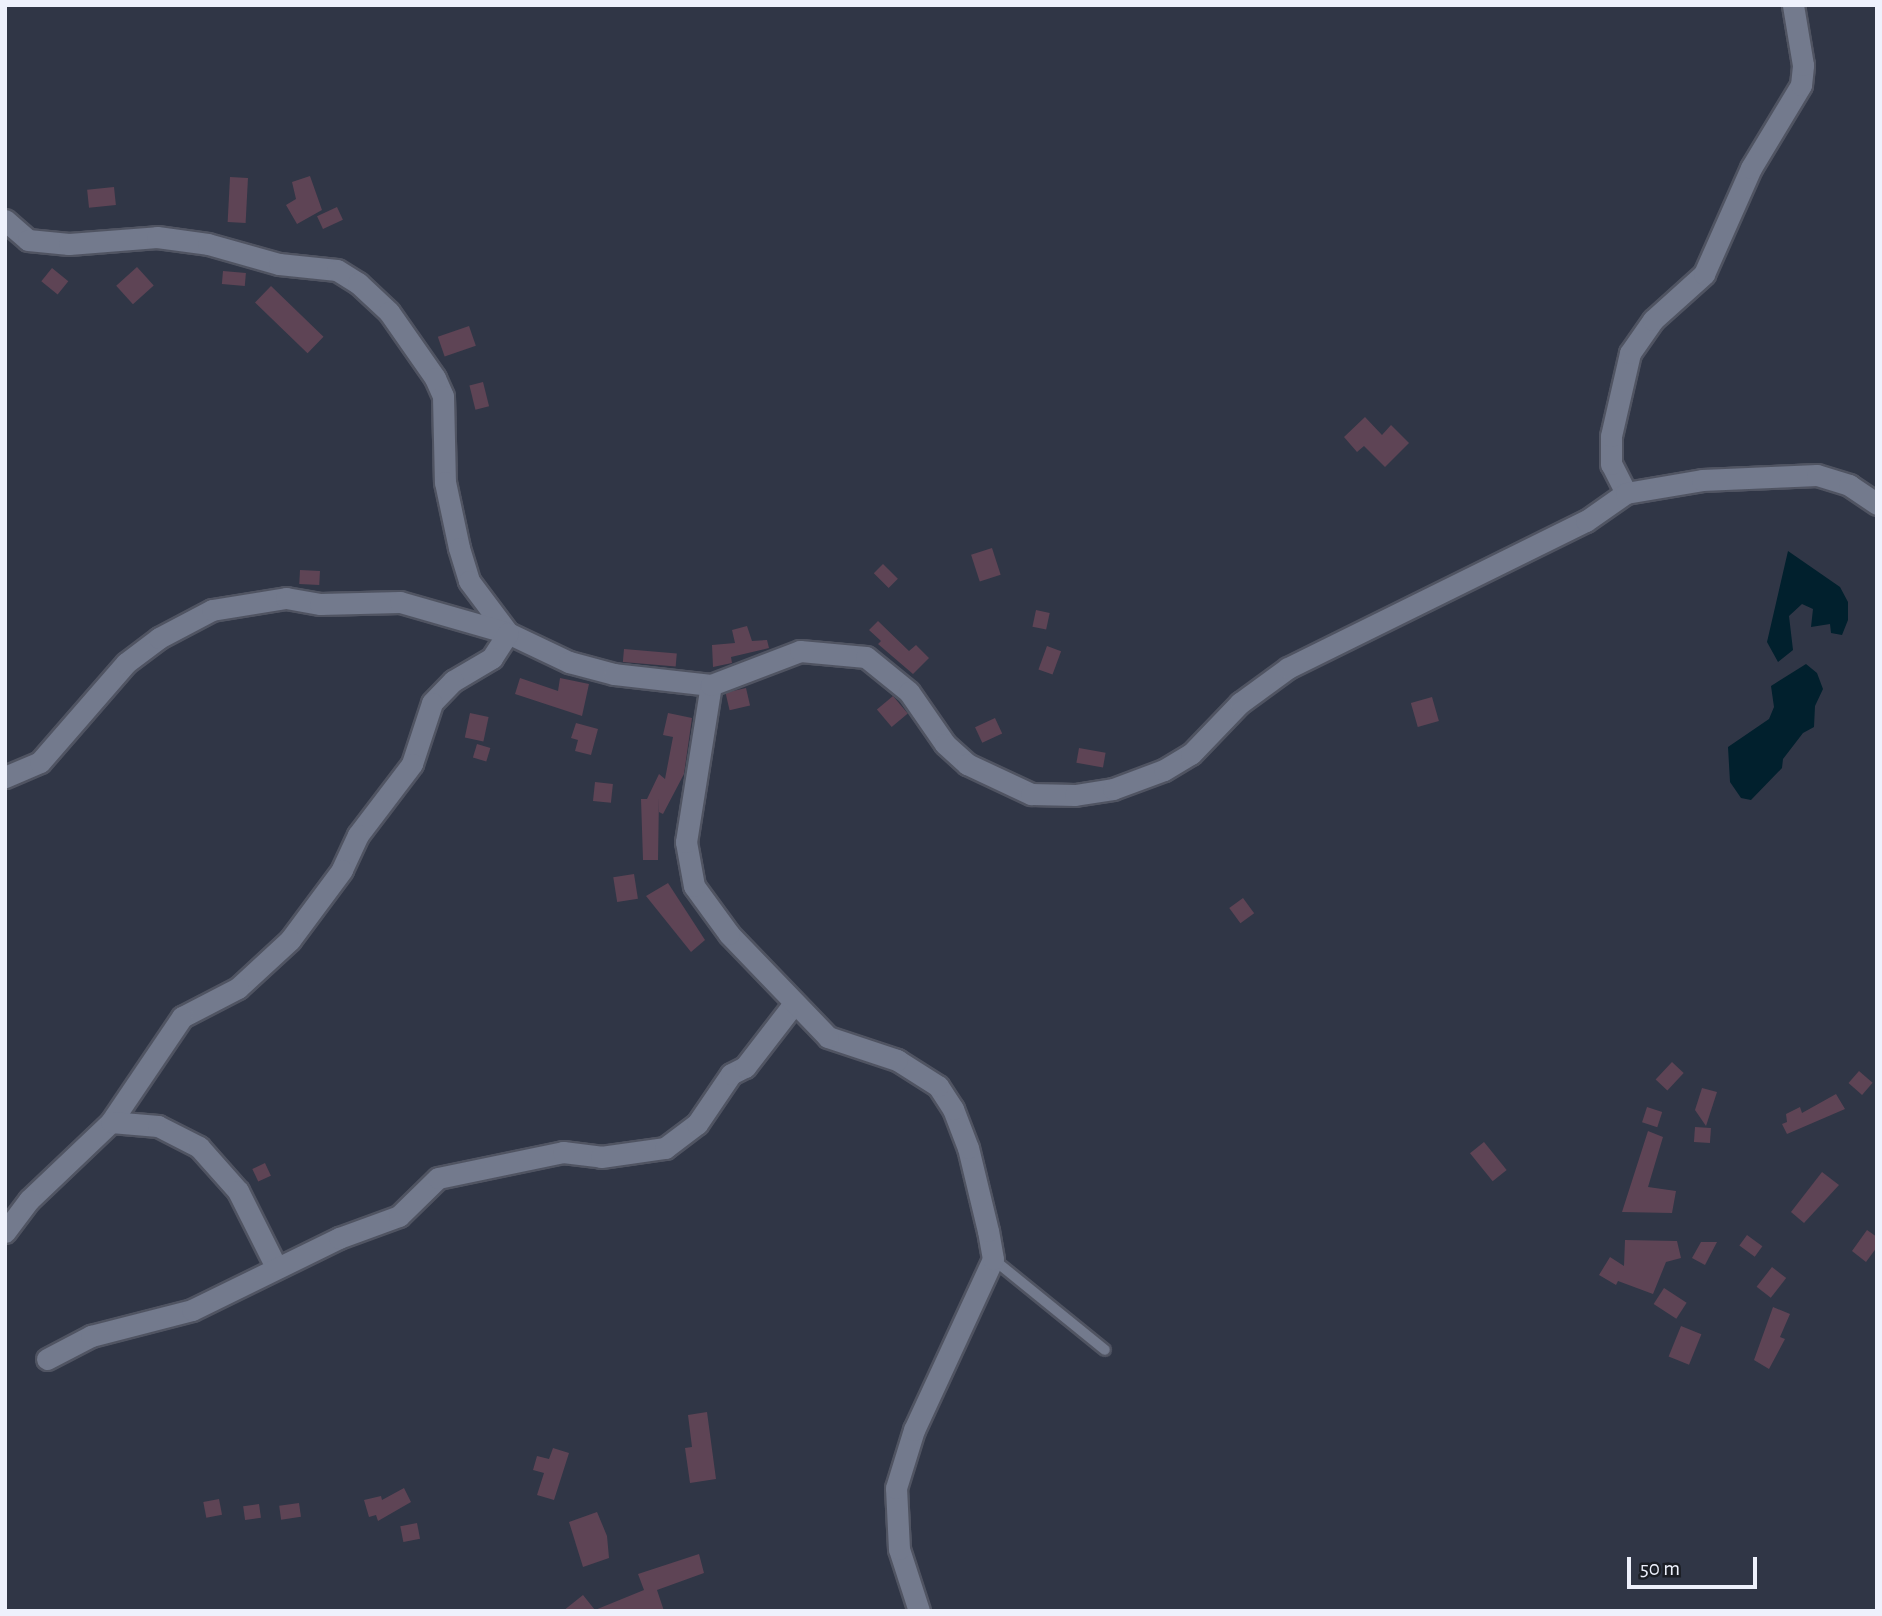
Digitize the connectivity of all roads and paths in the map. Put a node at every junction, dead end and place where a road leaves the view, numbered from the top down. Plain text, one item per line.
1 (1793, 5) edge
2 (5, 220) edge
3 (1626, 493) junction
4 (1877, 503) edge
5 (508, 633) junction
6 (710, 685) junction
7 (5, 777) edge
8 (793, 1005) junction
9 (111, 1122) junction
10 (5, 1232) edge
11 (993, 1259) junction
12 (276, 1267) junction
13 (1105, 1350) dead end
14 (47, 1359) dead end
15 (919, 1611) edge

1 - 3 street
2 - 5 street
3 - 4 street
3 - 6 street
5 - 6 street
5 - 7 street
5 - 9 street
6 - 8 street
8 - 11 street
8 - 12 street
9 - 10 street
9 - 12 street
11 - 13 lane
11 - 15 street
12 - 14 street

